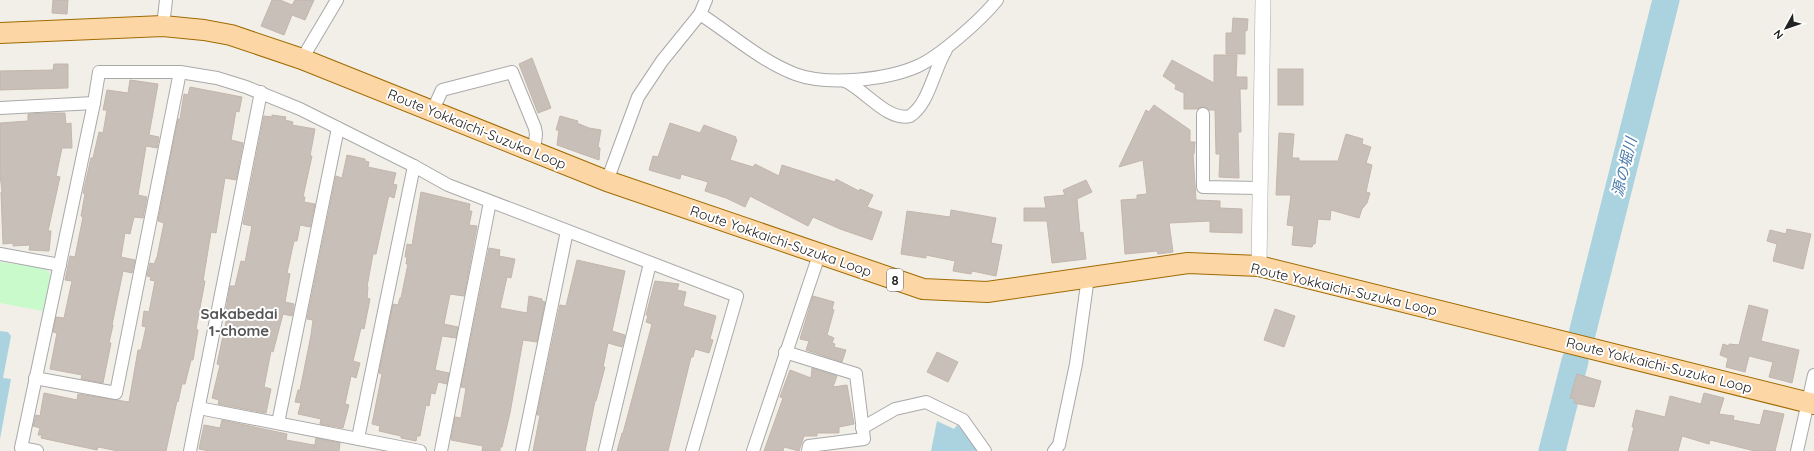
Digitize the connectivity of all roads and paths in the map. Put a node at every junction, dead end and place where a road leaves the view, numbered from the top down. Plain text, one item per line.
1 (166, 0) edge
2 (337, 0) edge
3 (706, 0) edge
4 (997, 0) edge
5 (1262, 0) edge
6 (700, 14) junction
7 (163, 26) junction
8 (0, 33) edge
9 (949, 44) junction
10 (302, 59) junction
11 (180, 72) junction
12 (845, 80) junction
13 (261, 92) junction
14 (94, 103) junction
15 (0, 108) edge
16 (432, 112) junction
17 (1203, 114) dead end
18 (338, 128) junction
19 (534, 152) junction
20 (414, 166) junction
21 (608, 182) junction
22 (1259, 188) junction
23 (490, 202) junction
24 (567, 231) junction
25 (0, 254) edge
26 (819, 255) junction
27 (650, 263) junction
28 (60, 265) junction
29 (1259, 266) junction
30 (1088, 277) junction
31 (785, 352) junction
32 (1814, 375) edge
33 (35, 378) junction
34 (1811, 403) edge
35 (199, 408) junction
36 (278, 423) junction
37 (863, 434) junction
38 (358, 438) junction
39 (21, 450) edge
40 (37, 451) edge
41 (190, 451) edge
42 (420, 451) edge
43 (441, 451) edge
44 (522, 451) edge
45 (605, 451) edge
46 (692, 451) edge
47 (753, 451) edge
48 (808, 451) edge
49 (866, 451) edge
50 (985, 451) edge
51 (1054, 451) edge
52 (1797, 451) edge

1 - 7 street
2 - 10 street
3 - 6 street
4 - 9 street
5 - 22 street
6 - 12 street
6 - 21 street
7 - 8 main road, Route Yokkaichi-Suzuka Loop / 8
7 - 10 main road, Route Yokkaichi-Suzuka Loop / 8
9 - 12 street
9 - 12 street
10 - 16 main road, Route Yokkaichi-Suzuka Loop / 8
11 - 13 street
11 - 14 street
11 - 33 street
13 - 18 street
13 - 35 street
14 - 15 street
14 - 28 street
16 - 19 main road, Route Yokkaichi-Suzuka Loop / 8
16 - 19 street
17 - 22 street
18 - 20 street
18 - 36 street
19 - 21 main road, Route Yokkaichi-Suzuka Loop / 8
20 - 23 street
20 - 38 street
21 - 26 main road, Route Yokkaichi-Suzuka Loop / 8
22 - 29 street
23 - 24 street
23 - 43 street
24 - 27 street
24 - 44 street
25 - 28 street
26 - 30 main road, Route Yokkaichi-Suzuka Loop / 8
26 - 31 street
27 - 45 street
27 - 46 street
28 - 33 street
29 - 30 main road, Route Yokkaichi-Suzuka Loop / 8
29 - 34 main road, Route Yokkaichi-Suzuka Loop / 8
30 - 51 street
31 - 37 street
31 - 47 street
32 - 34 street
33 - 39 street
34 - 52 street
35 - 36 street
35 - 41 street
36 - 38 street
37 - 48 street
37 - 49 street
37 - 50 street
38 - 42 street
39 - 40 street

